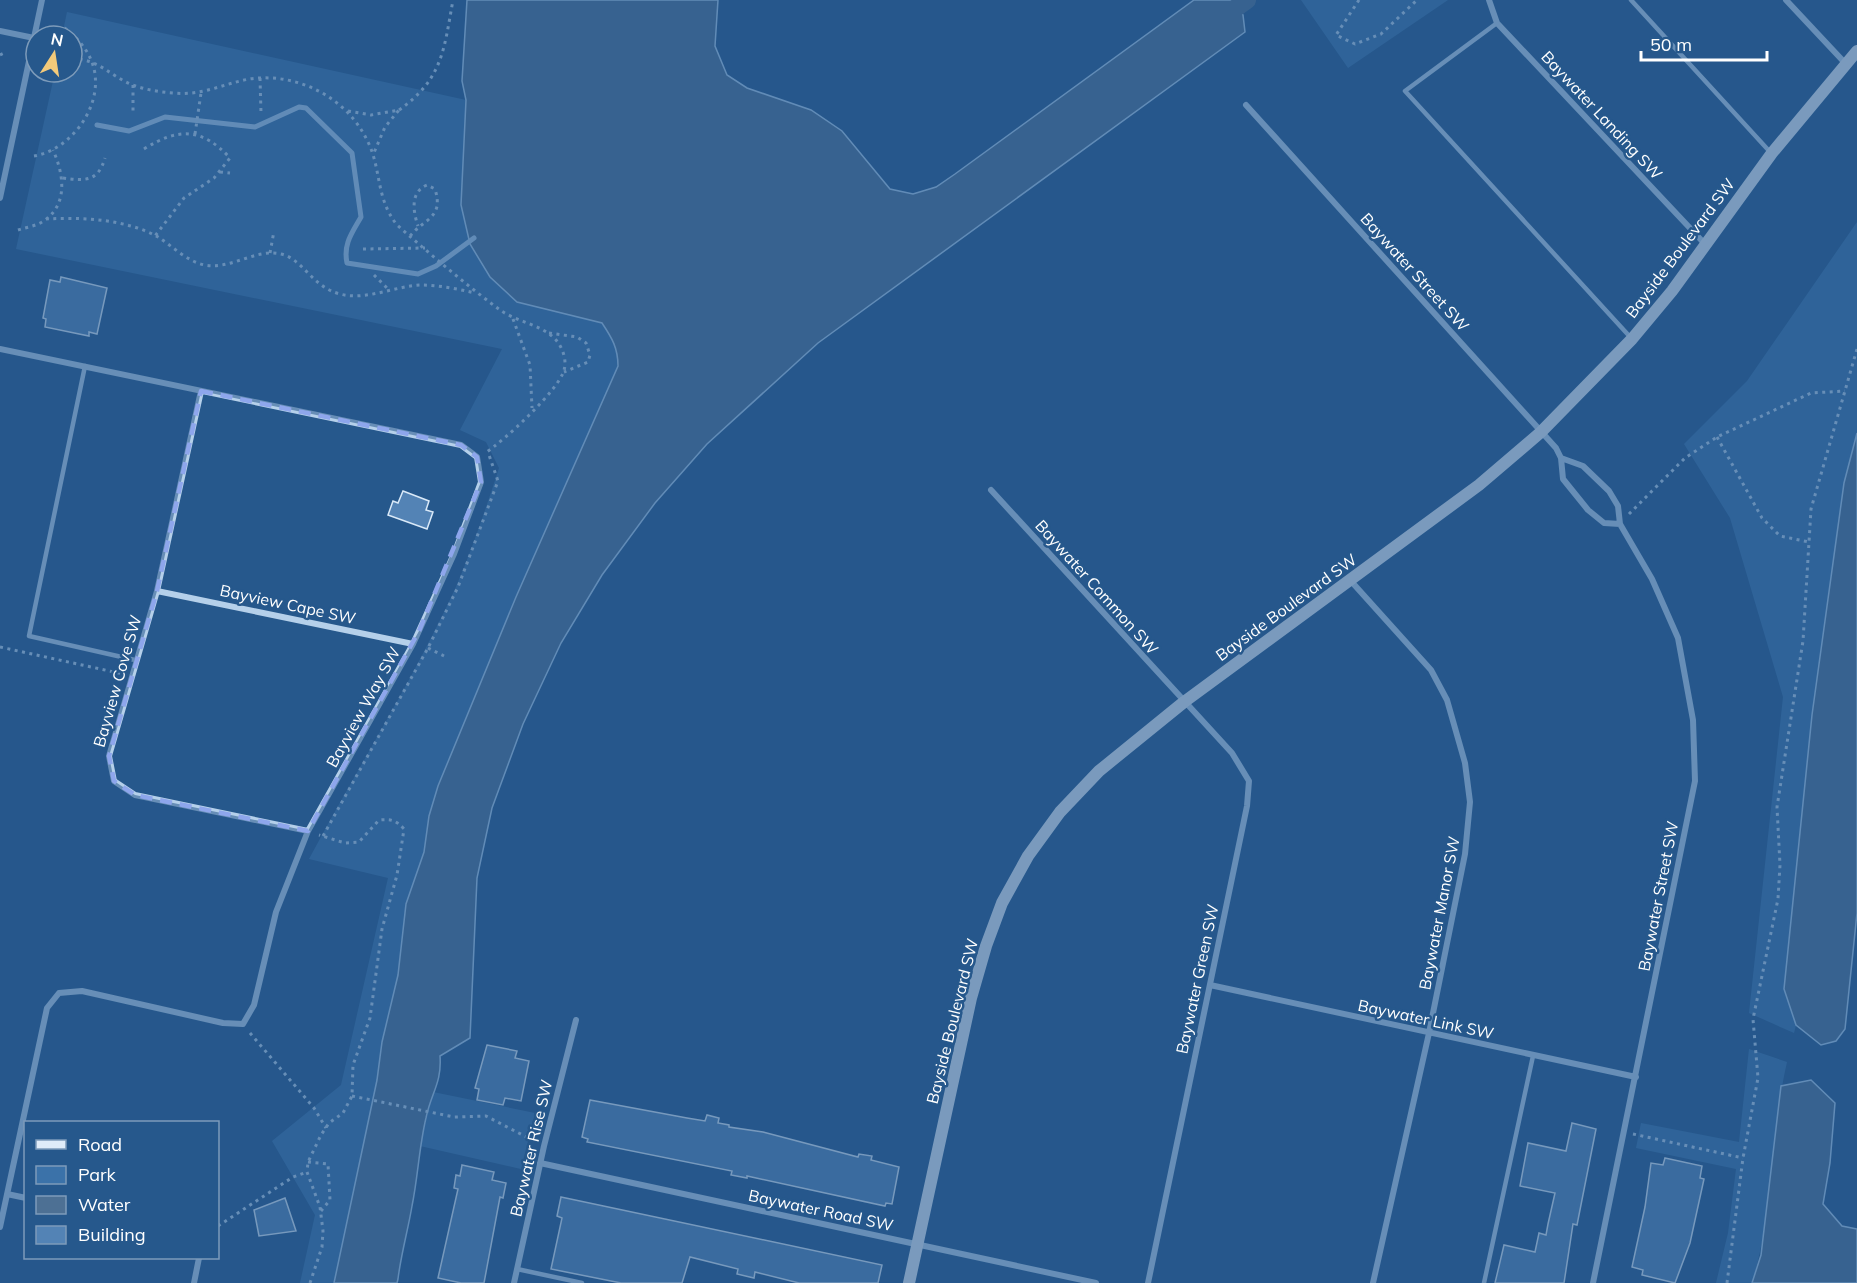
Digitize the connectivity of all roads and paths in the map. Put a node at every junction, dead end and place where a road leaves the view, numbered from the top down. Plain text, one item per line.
1 (42, 0) edge
2 (453, 0) edge
3 (1359, 0) edge
4 (1417, 0) edge
5 (1489, 0) edge
6 (1631, 0) edge
7 (1786, 0) edge
8 (1497, 22) junction
9 (37, 24) edge
10 (0, 31) edge
11 (24, 36) edge
12 (84, 48) edge
13 (1857, 51) edge
14 (6, 52) dead end
15 (0, 55) edge
16 (84, 59) edge
17 (91, 60) junction
18 (1845, 63) junction
19 (260, 78) junction
20 (24, 84) edge
21 (133, 85) junction
22 (201, 93) junction
23 (1246, 105) dead end
24 (399, 110) junction
25 (347, 111) junction
26 (133, 113) dead end
27 (261, 113) dead end
28 (195, 134) junction
29 (144, 148) dead end
30 (53, 150) junction
31 (1772, 153) junction
32 (34, 156) dead end
33 (373, 156) junction
34 (105, 158) dead end
35 (220, 172) junction
36 (230, 173) dead end
37 (63, 178) junction
38 (0, 198) edge
39 (46, 219) junction
40 (418, 226) junction
41 (18, 230) dead end
42 (274, 231) dead end
43 (155, 236) junction
44 (410, 236) junction
45 (1704, 243) junction
46 (424, 248) junction
47 (363, 249) dead end
48 (270, 253) junction
49 (374, 275) dead end
50 (388, 289) junction
51 (477, 293) junction
52 (512, 319) junction
53 (547, 333) junction
54 (1632, 339) junction
55 (0, 349) edge
56 (1857, 349) edge
57 (85, 366) junction
58 (564, 372) junction
59 (201, 391) junction
60 (1845, 391) junction
61 (532, 410) junction
62 (1541, 432) junction
63 (1717, 437) junction
64 (477, 457) junction
65 (1561, 458) junction
66 (991, 490) dead end
67 (1620, 524) junction
68 (1809, 542) junction
69 (1350, 580) junction
70 (156, 591) junction
71 (413, 645) junction
72 (0, 647) edge
73 (428, 648) dead end
74 (444, 656) dead end
75 (135, 660) junction
76 (130, 675) junction
77 (1184, 702) junction
78 (308, 831) junction
79 (1210, 985) junction
80 (576, 1020) dead end
81 (243, 1024) junction
82 (1429, 1033) junction
83 (1533, 1056) junction
84 (1636, 1077) junction
85 (352, 1096) junction
86 (326, 1128) junction
87 (1626, 1132) junction
88 (544, 1146) junction
89 (1743, 1158) junction
90 (308, 1162) junction
91 (540, 1163) junction
92 (307, 1172) junction
93 (7, 1194) junction
94 (24, 1198) edge
95 (321, 1211) junction
96 (219, 1225) edge
97 (0, 1227) edge
98 (918, 1245) junction
99 (199, 1259) edge
100 (517, 1269) junction
101 (194, 1283) edge
102 (310, 1283) edge
103 (514, 1283) edge
104 (582, 1283) edge
105 (909, 1283) edge
106 (1095, 1283) edge
107 (1148, 1283) edge
108 (1373, 1283) edge
109 (1484, 1283) edge
110 (1593, 1283) edge
111 (1727, 1283) edge

1 - 9 street
2 - 24 path
3 - 4 path
5 - 8 street, Baywater Landing SW
6 - 31 lane
7 - 18 street
8 - 45 street, Baywater Landing SW
8 - 54 lane
10 - 11 street
12 - 17 path
13 - 18 street, Bayside Boulevard SW
14 - 15 path
16 - 17 path
17 - 21 path
17 - 30 path
18 - 31 street, Bayside Boulevard SW
19 - 22 path
19 - 25 path
19 - 27 path
20 - 38 street
21 - 22 path
21 - 26 path
22 - 28 path
23 - 62 street, Baywater Street SW
24 - 25 path
24 - 33 path
25 - 33 path
28 - 29 path
28 - 35 path
30 - 32 path
30 - 37 path
31 - 45 street, Bayside Boulevard SW
33 - 44 path
34 - 37 path
35 - 36 path
35 - 43 path
37 - 39 path
39 - 41 path
39 - 43 path
40 - 40 path
40 - 44 path
42 - 48 path
43 - 48 path
44 - 46 path
45 - 54 street, Bayside Boulevard SW
46 - 47 path
46 - 51 path
48 - 50 path
49 - 50 path
50 - 51 path
51 - 52 path
52 - 53 path
52 - 61 path
53 - 58 path
53 - 58 path
54 - 62 street, Bayside Boulevard SW
55 - 57 street
56 - 60 path
57 - 59 street
57 - 75 lane
58 - 61 path
59 - 64 street
59 - 70 street, Bayview Cove SW
60 - 63 path
60 - 68 path
61 - 64 path
62 - 65 street, Baywater Street SW
62 - 69 street, Bayside Boulevard SW
63 - 67 path
63 - 68 path
64 - 71 street, Bayview Way SW
65 - 67 street, Baywater Street SW
65 - 67 street, Baywater Street SW
66 - 77 street, Baywater Common SW
67 - 84 street, Baywater Street SW
68 - 89 path
69 - 77 street, Bayside Boulevard SW
69 - 82 street, Baywater Manor SW
70 - 71 street, Bayview Cape SW
70 - 75 street, Bayview Cove SW
71 - 78 street, Bayview Way SW
72 - 76 path
73 - 74 path
75 - 76 street, Bayview Cove SW
76 - 78 street, Bayview Cove SW
77 - 79 street, Baywater Green SW
77 - 98 street, Bayside Boulevard SW
78 - 81 street, Bayview Way SW
78 - 85 path
79 - 82 street, Baywater Link SW
79 - 107 street, Baywater Green SW
80 - 88 street, Baywater Rise SW
81 - 86 path
81 - 93 street
82 - 83 street, Baywater Link SW
82 - 108 street, Baywater Manor SW
83 - 84 street, Baywater Link SW
83 - 109 lane
84 - 87 street, Baywater Street SW
85 - 86 path
85 - 88 path
86 - 90 path
87 - 89 path
87 - 110 street, Baywater Street SW
88 - 91 street, Baywater Rise SW
89 - 111 path
90 - 92 path
90 - 95 path
91 - 98 street, Baywater Road SW
91 - 100 street, Baywater Rise SW
92 - 95 path
92 - 96 path
93 - 94 street
93 - 97 street
95 - 102 path
98 - 105 street, Bayside Boulevard SW
98 - 106 street, Baywater Road SW
99 - 101 street
100 - 103 street, Baywater Rise SW
100 - 104 lane

